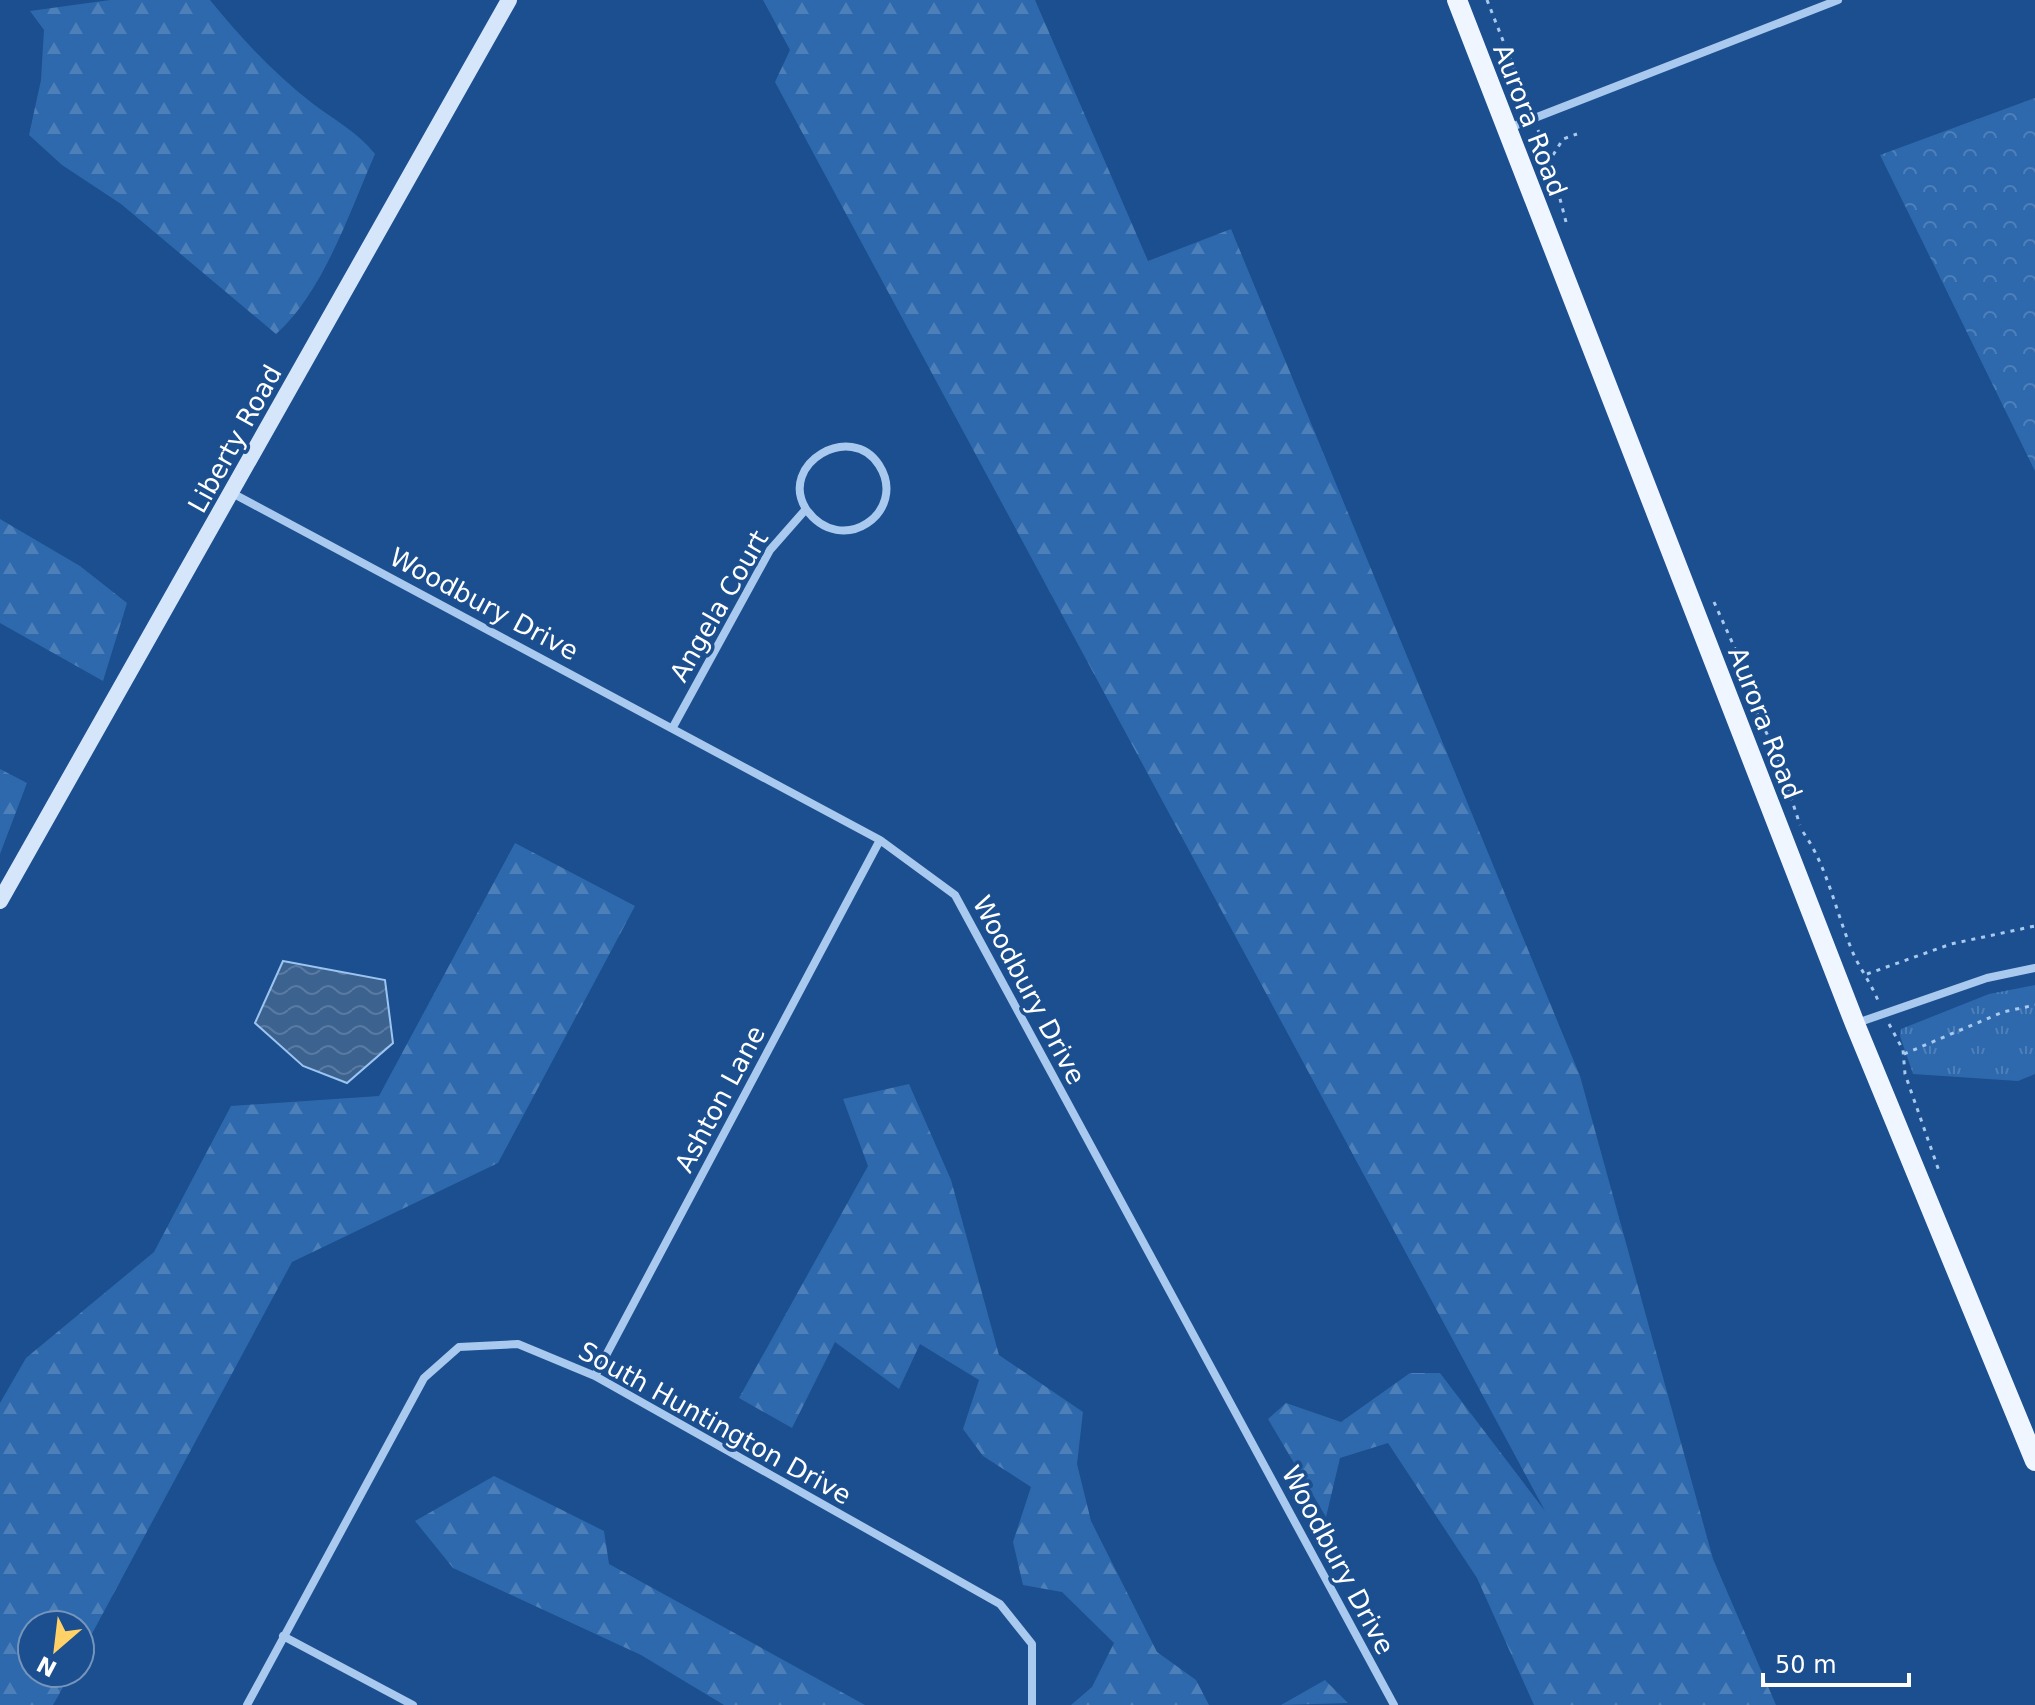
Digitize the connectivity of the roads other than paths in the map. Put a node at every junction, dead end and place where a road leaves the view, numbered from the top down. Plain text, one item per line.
1 (509, 0) edge
2 (1457, 0) edge
3 (1838, 0) edge
4 (1505, 130) junction
5 (232, 493) junction
6 (806, 509) junction
7 (673, 727) junction
8 (880, 840) junction
9 (0, 901) edge
10 (2035, 968) edge
11 (1855, 1024) junction
12 (595, 1376) junction
13 (2035, 1461) edge
14 (283, 1636) junction
15 (247, 1705) edge
16 (413, 1705) edge
17 (1032, 1705) edge
18 (1394, 1705) edge

1 - 5 street, Liberty Road
2 - 4 main road, Aurora Road
3 - 4 street
4 - 11 main road, Aurora Road
5 - 7 street, Woodbury Drive
5 - 9 street, Liberty Road
6 - 6 street
6 - 7 street, Angela Court
7 - 8 street, Woodbury Drive
8 - 12 street, Ashton Lane
8 - 18 street, Woodbury Drive
10 - 11 street
11 - 13 main road, Aurora Road
12 - 14 street, South Huntington Drive
12 - 17 street, South Huntington Drive
14 - 15 street, South Huntington Drive
14 - 16 street

